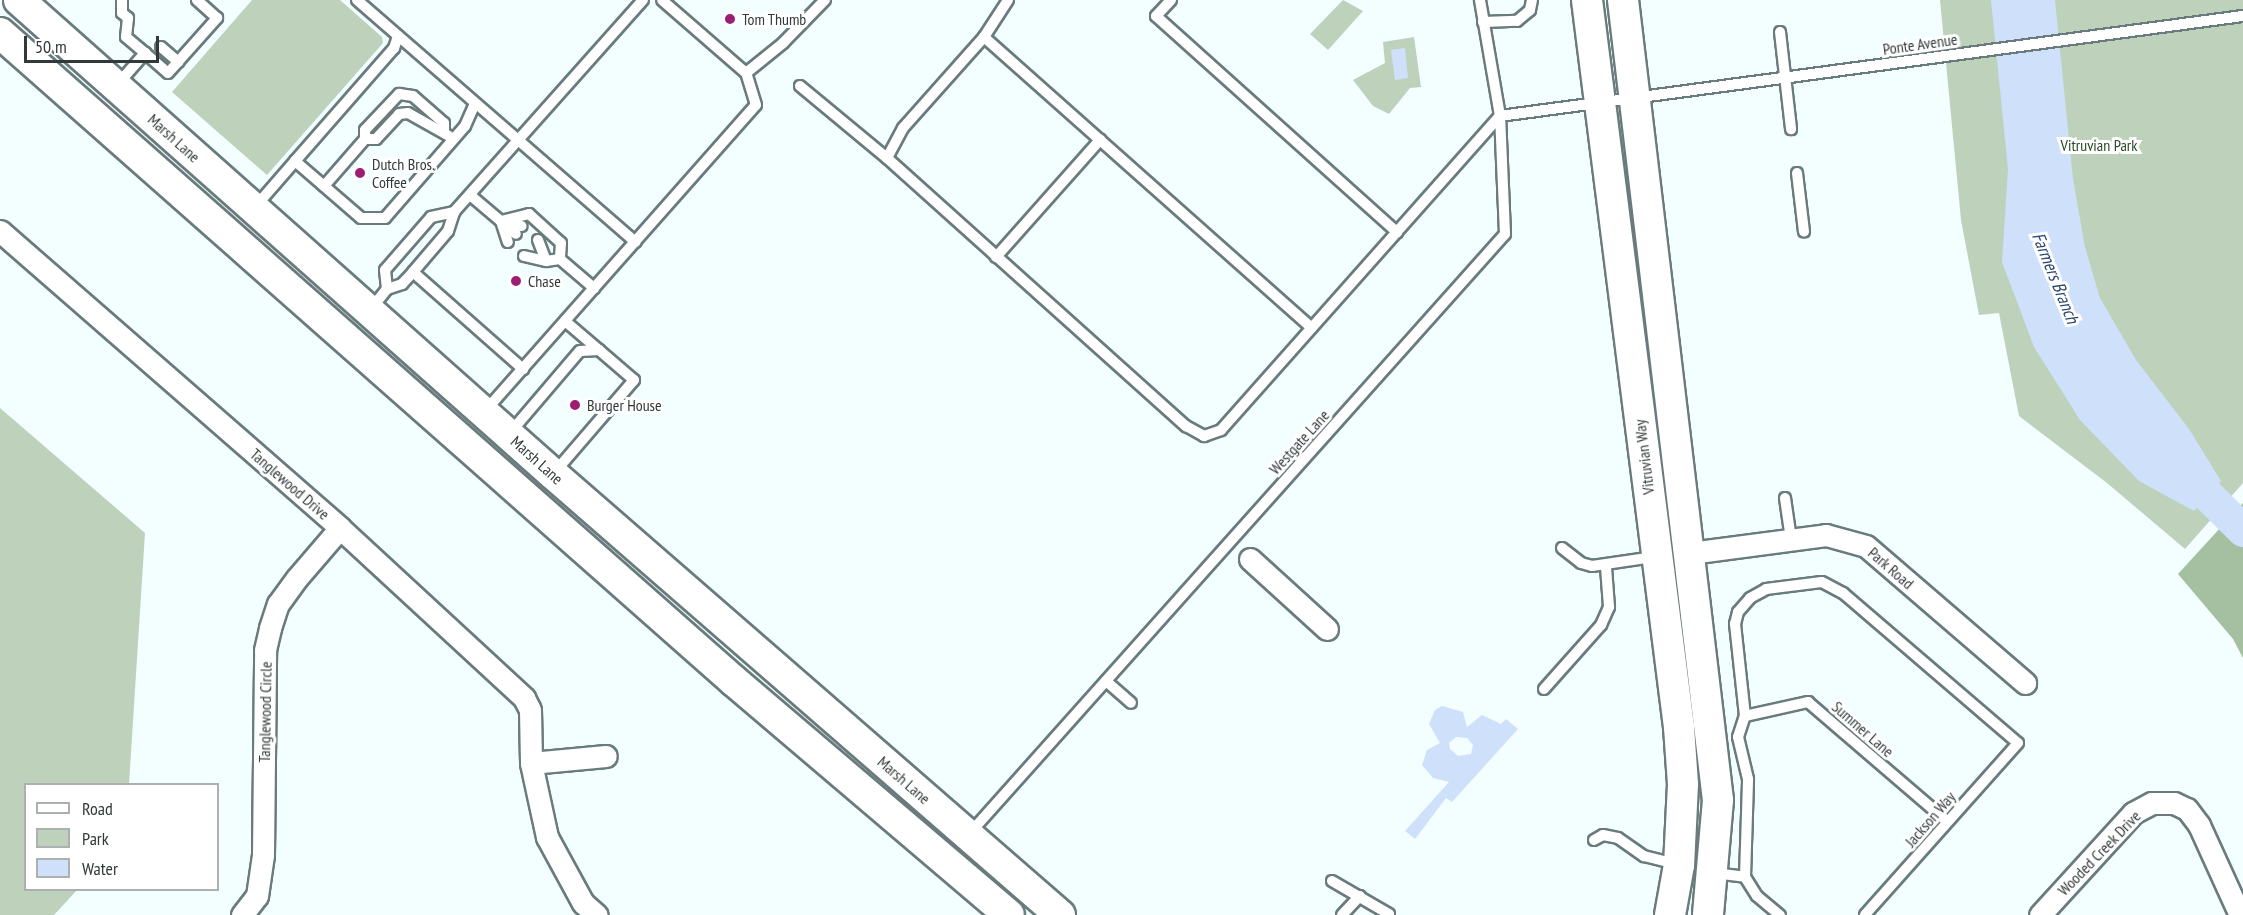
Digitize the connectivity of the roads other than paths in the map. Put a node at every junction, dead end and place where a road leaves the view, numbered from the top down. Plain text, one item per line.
1 (122, 0) edge
2 (132, 0) edge
3 (197, 0) edge
4 (357, 0) edge
5 (643, 0) edge
6 (662, 0) edge
7 (825, 0) edge
8 (1008, 0) edge
9 (1171, 0) edge
10 (1480, 0) edge
11 (1532, 0) edge
12 (1587, 0) edge
13 (1623, 0) edge
14 (35, 5) edge
15 (2243, 16) edge
16 (128, 18) junction
17 (1483, 22) junction
18 (1780, 32) dead end
19 (398, 36) junction
20 (984, 37) junction
21 (6, 38) edge
22 (161, 47) dead end
23 (145, 53) junction
24 (178, 62) junction
25 (746, 73) junction
26 (1785, 77) junction
27 (116, 86) junction
28 (800, 86) dead end
29 (1633, 98) junction
30 (1602, 103) junction
31 (475, 104) junction
32 (1500, 116) junction
33 (1791, 129) dead end
34 (444, 131) junction
35 (365, 139) junction
36 (454, 140) junction
37 (1100, 140) junction
38 (518, 141) junction
39 (887, 158) junction
40 (295, 161) junction
41 (1797, 173) dead end
42 (324, 186) junction
43 (470, 195) junction
44 (254, 208) junction
45 (454, 212) junction
46 (501, 221) junction
47 (0, 231) edge
48 (1397, 232) junction
49 (1804, 232) dead end
50 (635, 242) junction
51 (996, 257) junction
52 (560, 259) junction
53 (546, 261) junction
54 (412, 272) junction
55 (594, 288) junction
56 (378, 300) junction
57 (565, 321) junction
58 (1312, 328) junction
59 (345, 340) junction
60 (599, 350) junction
61 (523, 369) junction
62 (484, 413) junction
63 (508, 434) junction
64 (553, 474) junction
65 (1785, 498) dead end
66 (340, 528) junction
67 (1791, 539) junction
68 (1562, 548) dead end
69 (1690, 554) junction
70 (1656, 557) junction
71 (1250, 559) dead end
72 (1606, 567) junction
73 (1327, 628) dead end
74 (760, 655) junction
75 (734, 681) junction
76 (1106, 681) junction
77 (2025, 683) dead end
78 (1544, 689) dead end
79 (1131, 703) dead end
80 (1745, 716) junction
81 (1725, 738) junction
82 (606, 756) dead end
83 (531, 763) junction
84 (1947, 821) junction
85 (968, 835) junction
86 (1594, 840) dead end
87 (946, 861) junction
88 (1679, 865) junction
89 (1714, 873) junction
90 (1745, 877) junction
91 (1332, 881) dead end
92 (1360, 896) junction
93 (583, 911) edge
94 (1389, 914) dead end
95 (242, 915) edge
96 (1009, 915) edge
97 (1060, 915) edge
98 (1342, 915) edge
99 (1670, 915) edge
100 (1708, 915) edge
101 (1780, 915) edge
102 (1865, 915) edge
103 (2040, 915) edge
104 (2240, 915) edge

1 - 16 lane
2 - 16 lane
3 - 24 lane
4 - 19 lane
5 - 38 lane
6 - 25 lane
7 - 25 lane
8 - 20 lane
9 - 48 lane
10 - 17 lane, Westgate Lane
11 - 17 lane
12 - 30 main road, Vitruvian Way
13 - 29 main road, Vitruvian Way
14 - 21 main road
14 - 27 main road, Marsh Lane
15 - 26 lane, Ponte Avenue
16 - 23 lane
17 - 32 lane, Westgate Lane
18 - 26 lane
19 - 31 lane
19 - 40 lane
20 - 37 lane
20 - 39 lane
21 - 59 main road, Marsh Lane
22 - 24 lane
23 - 24 lane
23 - 27 lane
25 - 50 lane
26 - 29 lane, Ponte Avenue
26 - 33 lane
27 - 44 main road, Marsh Lane
28 - 39 lane
29 - 30 lane, Ponte Avenue
29 - 69 main road, Vitruvian Way
30 - 32 lane
30 - 70 main road, Vitruvian Way
31 - 36 lane
31 - 38 lane
32 - 48 lane
32 - 76 lane, Westgate Lane
34 - 35 lane
34 - 35 lane
34 - 36 lane
35 - 42 lane
36 - 42 lane
37 - 51 lane
37 - 58 lane
38 - 43 lane
38 - 50 lane
39 - 51 lane
40 - 42 lane
40 - 44 lane
41 - 49 lane
43 - 45 lane
43 - 46 lane
44 - 56 main road, Marsh Lane
45 - 54 lane
45 - 56 lane
46 - 46 lane
46 - 52 lane
47 - 66 street, Tanglewood Drive
48 - 58 lane
50 - 55 lane
51 - 58 lane
52 - 53 lane
52 - 55 lane
53 - 53 lane
54 - 56 lane
54 - 61 lane
55 - 57 lane
56 - 59 main road
56 - 62 main road, Marsh Lane
57 - 60 lane
57 - 61 lane
59 - 75 main road, Marsh Lane
60 - 63 lane
60 - 64 lane
61 - 62 lane
62 - 63 main road, Marsh Lane
63 - 64 main road, Marsh Lane
64 - 74 main road, Marsh Lane
65 - 67 lane
66 - 83 street, Tanglewood Drive
66 - 95 street, Tanglewood Circle
67 - 69 street, Park Road
67 - 77 street, Park Road
68 - 72 lane
69 - 70 main road
69 - 81 main road, Vitruvian Way
70 - 72 lane
70 - 88 main road, Vitruvian Way
71 - 73 street
72 - 78 lane
74 - 75 main road
74 - 85 main road, Marsh Lane
75 - 87 main road, Marsh Lane
76 - 79 lane
76 - 85 lane, Westgate Lane
80 - 81 lane
80 - 84 lane, Summer Lane
80 - 84 lane, Jackson Way
81 - 89 main road, Vitruvian Way
81 - 90 lane
82 - 83 street
83 - 93 street, Tanglewood Drive
84 - 102 lane, Jackson Way
85 - 87 main road
85 - 97 main road, Marsh Lane
86 - 88 lane
87 - 96 main road, Marsh Lane
88 - 89 main road
88 - 99 main road, Vitruvian Way
89 - 90 lane
89 - 100 main road, Vitruvian Way
90 - 101 lane
91 - 92 lane
92 - 94 lane
92 - 98 lane
103 - 104 street, Wooded Creek Drive

